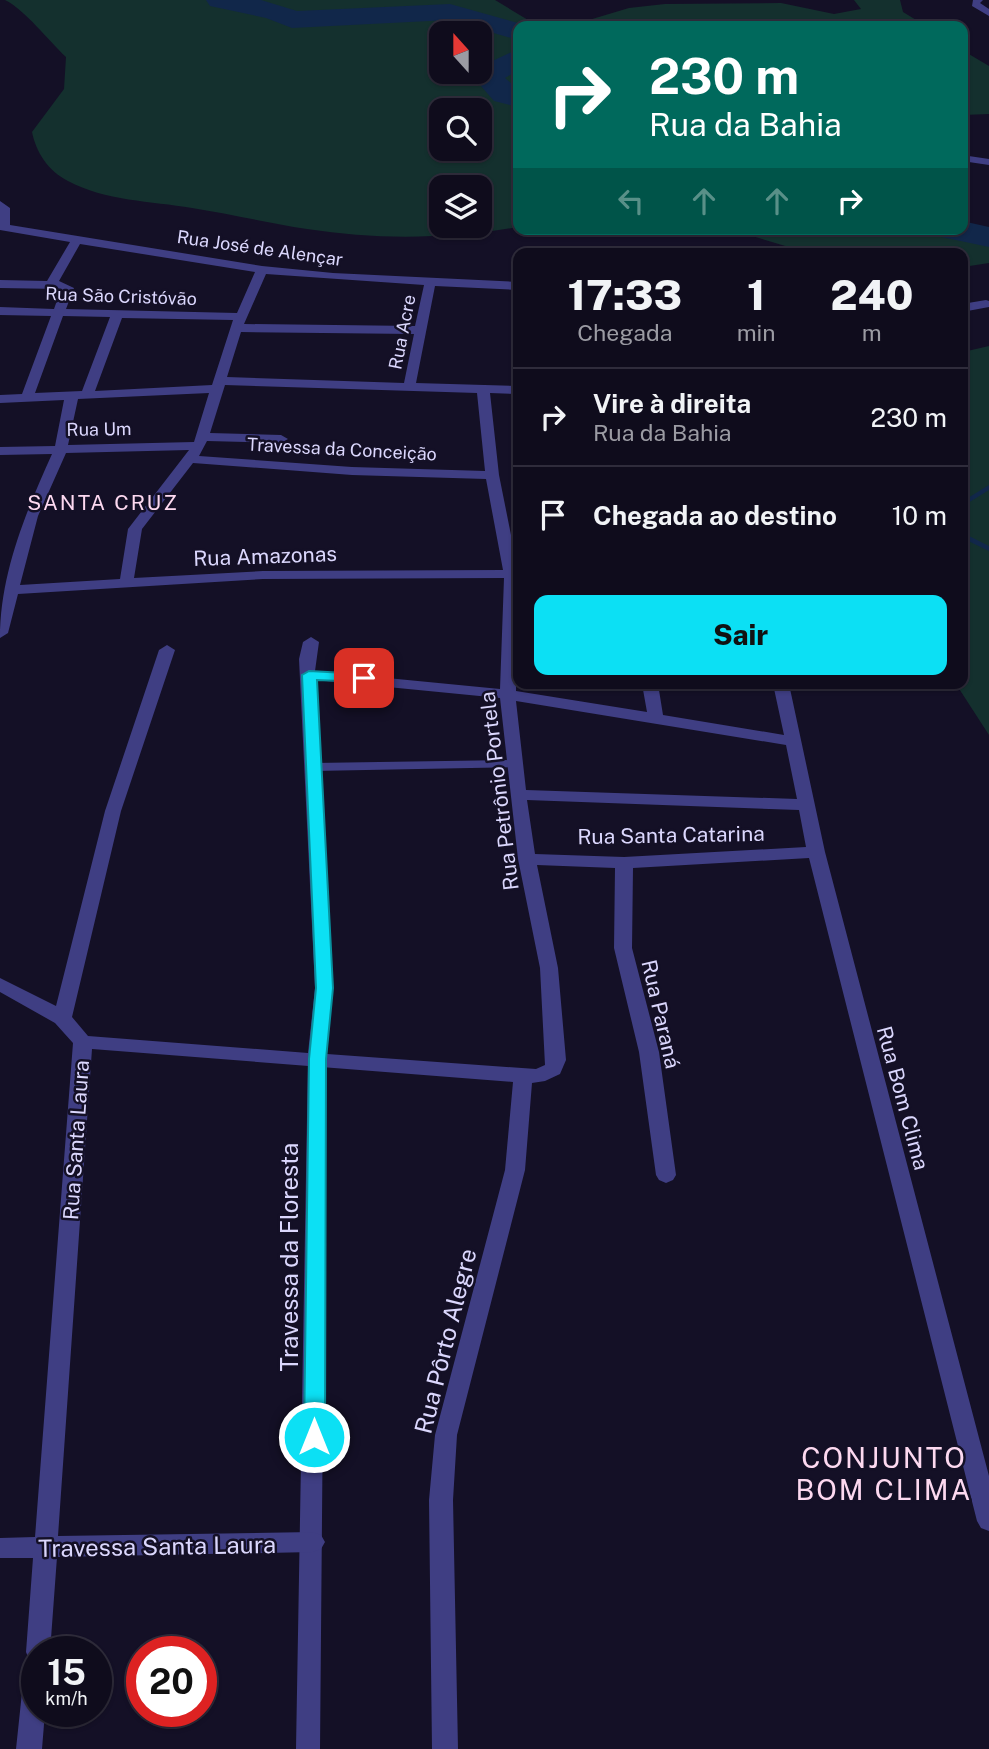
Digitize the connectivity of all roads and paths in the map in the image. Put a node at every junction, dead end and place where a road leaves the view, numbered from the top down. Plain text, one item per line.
1 (978, 0) edge
2 (989, 13) edge
3 (968, 159) edge
4 (989, 162) edge
5 (0, 204) edge
6 (2, 227) edge
7 (77, 239) junction
8 (262, 270) junction
9 (430, 283) junction
10 (0, 284) edge
11 (51, 285) junction
12 (513, 286) edge
13 (988, 304) edge
14 (968, 306) edge
15 (0, 311) edge
16 (60, 311) junction
17 (118, 313) junction
18 (238, 323) junction
19 (419, 330) junction
20 (218, 385) junction
21 (409, 388) junction
22 (513, 390) edge
23 (483, 391) junction
24 (79, 394) junction
25 (27, 397) junction
26 (0, 398) edge
27 (281, 439) dead end
28 (201, 441) junction
29 (61, 449) junction
30 (0, 451) edge
31 (190, 459) junction
32 (492, 475) junction
33 (513, 570) edge
34 (513, 574) edge
35 (126, 584) junction
36 (14, 590) junction
37 (513, 594) edge
38 (0, 633) edge
39 (311, 642) dead end
40 (167, 650) dead end
41 (309, 675) junction
42 (651, 689) edge
43 (782, 689) edge
44 (508, 695) junction
45 (656, 719) junction
46 (795, 742) junction
47 (514, 764) junction
48 (314, 767) junction
49 (519, 795) junction
50 (807, 804) junction
51 (816, 852) junction
52 (527, 859) junction
53 (624, 863) junction
54 (1, 982) edge
55 (62, 1018) junction
56 (83, 1042) junction
57 (317, 1059) junction
58 (523, 1075) junction
59 (666, 1175) dead end
60 (989, 1521) edge
61 (313, 1542) junction
62 (0, 1548) edge
63 (47, 1550) junction
64 (39, 1636) edge
65 (31, 1727) edge
66 (29, 1749) edge
67 (308, 1749) edge
68 (445, 1749) edge

1 - 2 street
3 - 4 street
5 - 6 street
6 - 7 street, Rua José de Alençar
7 - 8 street, Rua José de Alençar
7 - 11 street
8 - 9 street, Rua José de Alençar
8 - 18 street
9 - 12 street, Rua José de Alençar
9 - 19 street, Rua Acre
10 - 11 street
11 - 16 street
13 - 14 street
15 - 16 street, Rua São Cristóvão
16 - 17 street, Rua São Cristóvão
16 - 25 street
17 - 18 street, Rua São Cristóvão
17 - 24 street
18 - 19 street, Rua São Cristóvão
18 - 20 street
19 - 21 street, Rua Acre
20 - 21 street
20 - 24 street
20 - 28 street
21 - 23 street
22 - 23 street
23 - 32 street, Rua Petrônio Portela
24 - 25 street
24 - 29 street
25 - 26 street
27 - 28 street, Rua Um
28 - 29 street, Rua Um
28 - 31 street
29 - 30 street, Rua Um
29 - 36 street
31 - 32 street, Travessa da Conceição
31 - 35 street
32 - 33 street, Rua Petrônio Portela
34 - 35 street, Rua Amazonas
35 - 36 street, Rua Amazonas
36 - 38 street
37 - 44 street, Rua Petrônio Portela
39 - 41 street, Travessa da Floresta
40 - 55 street
41 - 44 street
41 - 48 street, Travessa da Floresta
42 - 45 street
43 - 46 street, Rua Bom Clima
44 - 45 street
44 - 47 street, Rua Petrônio Portela
45 - 46 street
46 - 50 street, Rua Bom Clima
47 - 48 lane
47 - 49 street, Rua Petrônio Portela
48 - 57 street, Travessa da Floresta
49 - 50 street
49 - 52 street, Rua Petrônio Portela
50 - 51 street, Rua Bom Clima
51 - 53 street, Rua Santa Catarina
51 - 60 street, Rua Bom Clima
52 - 53 street, Rua Santa Catarina
52 - 58 street, Rua Petrônio Portela
53 - 59 street, Rua Paraná
54 - 55 street
55 - 56 street, Rua Santa Laura
56 - 57 street
56 - 63 street, Rua Santa Laura
57 - 58 street
57 - 61 lane, Travessa da Floresta
58 - 68 street, Rua Pôrto Alegre
61 - 63 street, Travessa Santa Laura
61 - 67 lane, Travessa da Floresta
62 - 63 street, Travessa Santa Laura
63 - 64 street, Rua Santa Laura
65 - 66 street

